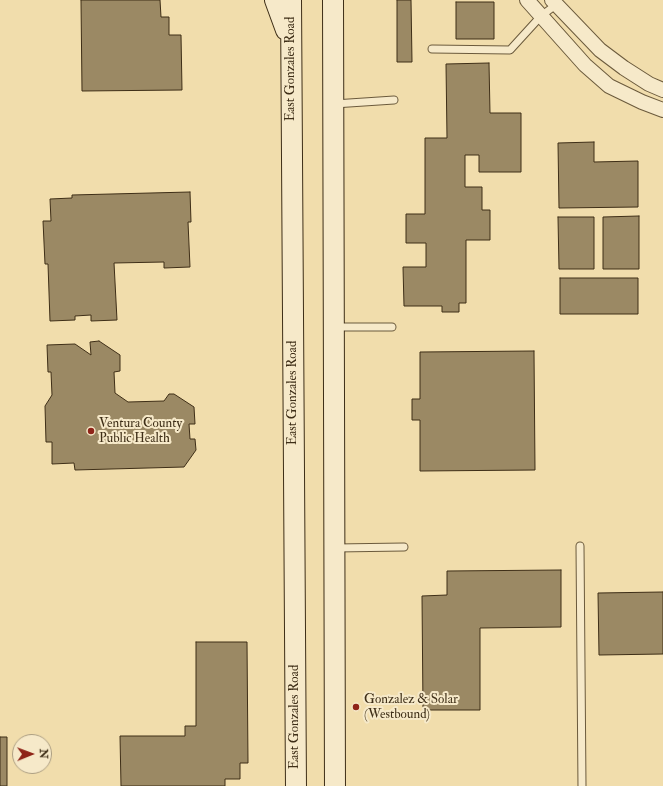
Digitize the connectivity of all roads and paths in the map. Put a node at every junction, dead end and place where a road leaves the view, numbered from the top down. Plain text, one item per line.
1 (275, 0) edge
2 (291, 0) edge
3 (333, 0) edge
4 (527, 0) edge
5 (556, 2) edge
6 (541, 16) junction
7 (291, 40) junction
8 (432, 50) dead end
9 (663, 90) edge
10 (394, 100) dead end
11 (333, 104) junction
12 (663, 110) edge
13 (334, 327) junction
14 (392, 327) dead end
15 (580, 546) dead end
16 (404, 547) dead end
17 (334, 548) junction
18 (296, 786) edge
19 (335, 786) edge
20 (582, 786) edge

1 - 7 main road
2 - 7 main road, East Gonzales Road
3 - 11 main road
4 - 6 street
5 - 6 lane
5 - 9 street
6 - 8 lane
6 - 12 street
7 - 18 main road, East Gonzales Road
10 - 11 lane
11 - 13 main road
13 - 14 lane
13 - 17 main road
15 - 20 lane
16 - 17 lane
17 - 19 main road

